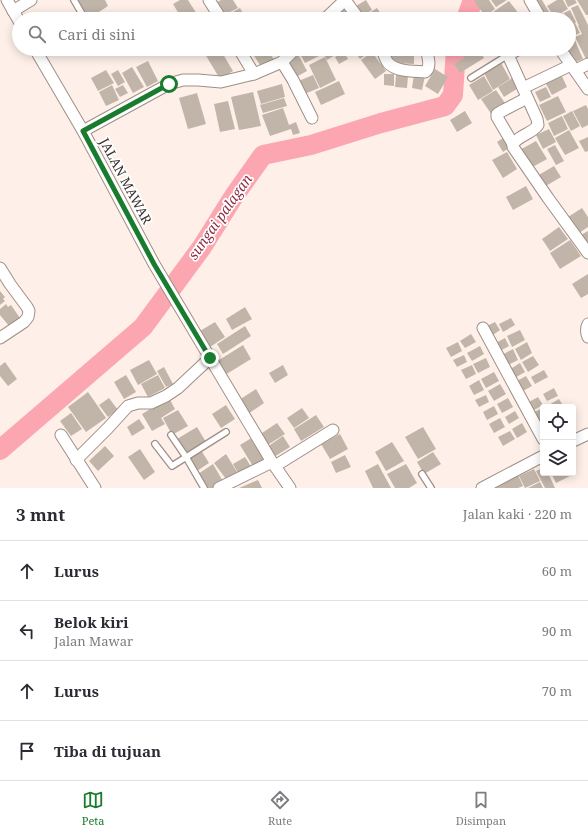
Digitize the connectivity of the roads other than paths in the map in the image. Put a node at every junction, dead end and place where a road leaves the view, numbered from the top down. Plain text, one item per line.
1 (7, 0) edge
2 (30, 0) edge
3 (74, 0) edge
4 (209, 0) edge
5 (345, 0) edge
6 (530, 0) edge
7 (13, 11) joint
8 (82, 12) edge
9 (217, 12) edge
10 (332, 12) edge
11 (354, 12) edge
12 (537, 12) edge
13 (39, 56) edge
14 (243, 56) edge
15 (288, 56) edge
16 (385, 56) edge
17 (427, 56) edge
18 (506, 56) edge
19 (508, 56) edge
20 (565, 56) edge
21 (282, 62) junction
22 (588, 64) edge
23 (573, 68) junction
24 (254, 74) junction
25 (471, 78) dead end
26 (523, 88) junction
27 (588, 89) edge
28 (527, 98) junction
29 (312, 118) dead end
30 (83, 131) junction
31 (513, 144) junction
32 (588, 253) edge
33 (0, 268) edge
34 (588, 324) edge
35 (483, 328) dead end
36 (588, 337) edge
37 (0, 338) edge
38 (210, 358) junction
39 (333, 430) dead end
40 (226, 432) dead end
41 (540, 433) edge
42 (588, 434) edge
43 (171, 435) dead end
44 (61, 436) dead end
45 (575, 440) edge
46 (155, 444) dead end
47 (186, 457) junction
48 (540, 458) edge
49 (76, 460) junction
50 (273, 464) junction
51 (422, 474) dead end
52 (489, 486) edge
53 (95, 488) edge
54 (204, 488) edge
55 (219, 488) edge
56 (290, 488) edge
57 (431, 488) edge

1 - 7 street
2 - 7 street
3 - 8 lane
4 - 9 street
5 - 10 street
5 - 11 street
6 - 12 street
13 - 30 street, JALAN MAWAR
14 - 24 street
15 - 21 street
16 - 17 street
18 - 25 lane
19 - 26 street
20 - 23 street
21 - 24 street
21 - 29 street
22 - 23 street
23 - 26 street
23 - 27 street
24 - 30 street
26 - 28 street
28 - 31 street
28 - 31 street
30 - 38 street, JALAN MAWAR
31 - 32 street
33 - 37 street
34 - 36 street
35 - 41 street
38 - 49 street
38 - 50 street, JALAN MAWAR
39 - 50 street
40 - 47 lane
42 - 45 street
43 - 47 lane
44 - 49 street
46 - 47 lane
47 - 54 lane
48 - 52 street
49 - 53 street
50 - 55 street
50 - 56 street, JALAN MAWAR
51 - 57 lane

